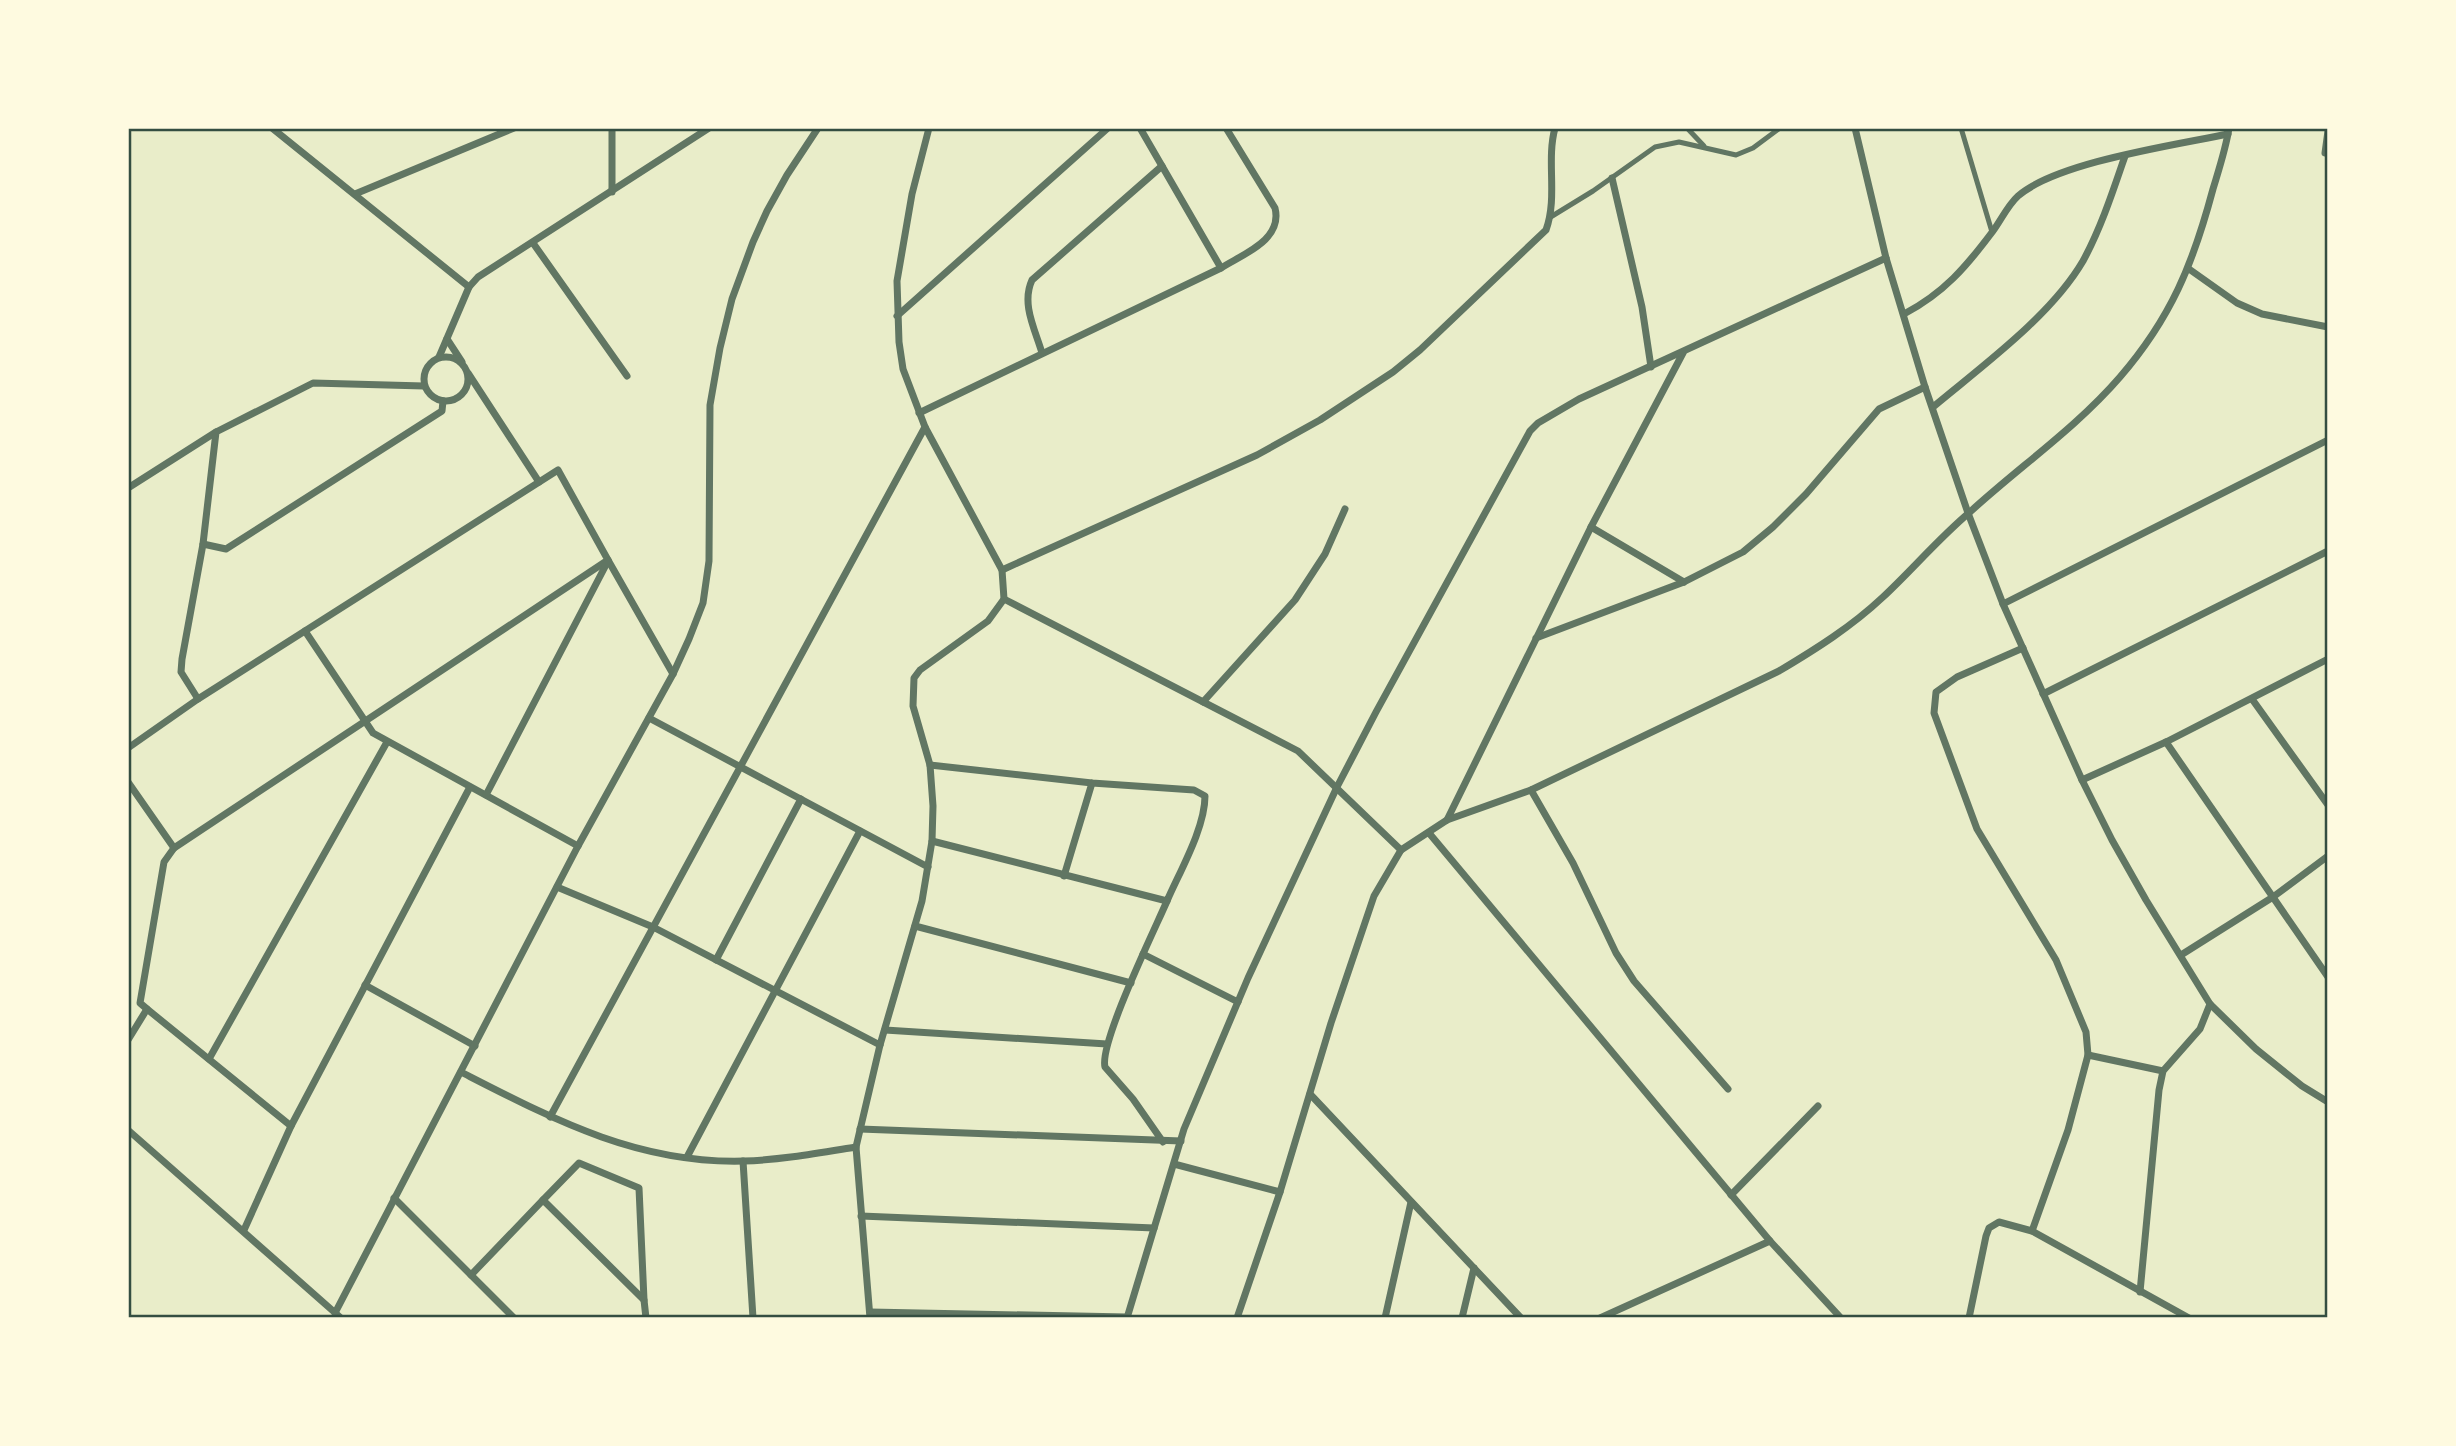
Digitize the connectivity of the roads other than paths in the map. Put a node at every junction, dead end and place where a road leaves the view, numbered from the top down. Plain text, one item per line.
1 (272, 128) edge
2 (514, 128) edge
3 (612, 128) edge
4 (708, 128) edge
5 (818, 128) edge
6 (929, 128) edge
7 (1108, 128) edge
8 (1140, 128) edge
9 (1226, 128) edge
10 (1555, 128) edge
11 (1687, 128) edge
12 (1780, 128) edge
13 (1855, 128) edge
14 (1961, 128) edge
15 (2229, 131) edge
16 (2328, 131) edge
17 (1705, 147) junction
18 (2328, 153) edge
19 (2125, 156) junction
20 (1162, 166) junction
21 (1612, 178) junction
22 (612, 192) junction
23 (355, 194) junction
24 (1549, 218) junction
25 (1992, 232) junction
26 (533, 243) junction
27 (1886, 258) junction
28 (1221, 268) junction
29 (2189, 269) junction
30 (469, 287) junction
31 (1904, 314) junction
32 (897, 316) junction
33 (2328, 327) edge
34 (447, 339) junction
35 (1684, 352) junction
36 (1042, 354) junction
37 (439, 357) junction
38 (1651, 367) junction
39 (466, 369) junction
40 (628, 376) dead end
41 (424, 386) junction
42 (1925, 387) junction
43 (443, 401) junction
44 (1933, 407) junction
45 (919, 413) junction
46 (925, 427) junction
47 (216, 432) junction
48 (2328, 440) edge
49 (539, 482) junction
50 (128, 488) edge
51 (1345, 509) dead end
52 (1968, 513) junction
53 (1591, 527) junction
54 (203, 544) junction
55 (2328, 551) edge
56 (608, 560) junction
57 (1002, 570) junction
58 (1684, 582) junction
59 (1004, 599) junction
60 (2003, 604) junction
61 (305, 631) junction
62 (1535, 638) junction
63 (2023, 648) junction
64 (2328, 659) edge
65 (673, 674) junction
66 (2043, 694) junction
67 (198, 699) junction
68 (2252, 699) junction
69 (1203, 702) junction
70 (649, 718) junction
71 (365, 722) junction
72 (387, 742) junction
73 (2166, 742) junction
74 (128, 748) edge
75 (930, 765) junction
76 (739, 766) junction
77 (2082, 780) junction
78 (128, 782) edge
79 (1092, 783) junction
80 (470, 787) junction
81 (1337, 787) junction
82 (1531, 790) junction
83 (486, 795) junction
84 (801, 799) junction
85 (2328, 805) edge
86 (1447, 820) junction
87 (860, 831) junction
88 (1429, 833) junction
89 (932, 841) junction
90 (578, 846) junction
91 (174, 848) junction
92 (1401, 850) junction
93 (2328, 856) edge
94 (928, 867) junction
95 (1064, 876) junction
96 (557, 887) junction
97 (2273, 897) junction
98 (1167, 901) junction
99 (915, 926) junction
100 (653, 927) junction
101 (1143, 954) junction
102 (2181, 955) junction
103 (716, 960) junction
104 (2328, 976) edge
105 (1131, 984) junction
106 (365, 985) junction
107 (774, 989) junction
108 (1238, 1002) junction
109 (2210, 1004) junction
110 (147, 1009) junction
111 (885, 1030) junction
112 (128, 1041) edge
113 (1107, 1044) junction
114 (880, 1045) junction
115 (475, 1046) junction
116 (2088, 1055) junction
117 (209, 1059) junction
118 (2163, 1071) junction
119 (461, 1072) junction
120 (1728, 1089) dead end
121 (1310, 1094) junction
122 (2328, 1102) edge
123 (1818, 1105) dead end
124 (550, 1117) junction
125 (290, 1126) junction
126 (860, 1129) junction
127 (128, 1130) edge
128 (1181, 1141) junction
129 (1163, 1142) junction
130 (856, 1147) junction
131 (687, 1157) junction
132 (743, 1161) junction
133 (1174, 1164) junction
134 (1280, 1192) junction
135 (1731, 1195) junction
136 (394, 1198) junction
137 (542, 1200) junction
138 (1411, 1202) junction
139 (861, 1216) junction
140 (1154, 1228) junction
141 (244, 1230) junction
142 (2032, 1231) junction
143 (1770, 1241) junction
144 (1474, 1268) junction
145 (471, 1275) junction
146 (2140, 1292) junction
147 (644, 1300) junction
148 (338, 1315) edge
149 (870, 1315) edge
150 (514, 1318) edge
151 (646, 1318) edge
152 (753, 1318) edge
153 (1127, 1318) edge
154 (1237, 1318) edge
155 (1385, 1318) edge
156 (1462, 1318) edge
157 (1521, 1318) edge
158 (1600, 1318) edge
159 (1841, 1318) edge
160 (1969, 1318) edge
161 (2189, 1318) edge

1 - 23 street
2 - 23 street
3 - 22 street
4 - 22 street
5 - 65 street
6 - 32 street
7 - 32 street
8 - 20 street
9 - 28 street
10 - 24 street
11 - 17 lane
12 - 17 lane
13 - 27 street
14 - 25 lane
15 - 19 street
15 - 29 street
16 - 18 street
17 - 21 lane
19 - 25 street
19 - 44 street
20 - 28 street
20 - 36 street
21 - 24 lane
21 - 38 street
22 - 26 street
23 - 30 street
24 - 57 street
25 - 31 street
26 - 30 street
26 - 40 street
27 - 31 street
27 - 35 street
28 - 36 street
29 - 33 street
29 - 52 street
30 - 34 street
31 - 42 street
32 - 45 street
34 - 37 street
34 - 39 street
35 - 38 street
35 - 53 street
36 - 45 street
37 - 39 street
37 - 41 street
38 - 81 street
39 - 43 street
39 - 49 street
41 - 43 street
41 - 47 street
42 - 44 street
42 - 58 street
43 - 54 street
44 - 52 street
45 - 46 street
46 - 57 street
46 - 76 street
47 - 50 street
47 - 54 street
48 - 60 street
49 - 56 street
49 - 61 street
51 - 69 street
52 - 60 street
52 - 82 street
53 - 58 street
53 - 62 street
54 - 67 street
55 - 66 street
56 - 65 street
56 - 71 street
56 - 83 street
57 - 59 street
58 - 62 street
59 - 69 street
59 - 75 street
60 - 63 street
61 - 67 street
61 - 71 street
62 - 86 street
63 - 66 street
63 - 116 street
64 - 68 street
65 - 70 street
66 - 77 street
67 - 74 street
68 - 73 street
68 - 85 street
69 - 81 street
70 - 76 street
70 - 90 street
71 - 72 street
71 - 91 street
72 - 80 street
72 - 117 street
73 - 77 street
73 - 97 street
75 - 79 street
75 - 89 street
76 - 84 street
76 - 100 street
77 - 102 street
78 - 91 street
79 - 95 street
79 - 98 street
80 - 83 street
80 - 106 street
81 - 92 street
81 - 108 street
82 - 86 street
82 - 120 street
83 - 90 street
84 - 87 street
84 - 103 street
86 - 88 street
87 - 94 street
87 - 107 street
88 - 92 street
88 - 135 street
89 - 94 street
89 - 95 street
90 - 96 street
91 - 110 street
92 - 121 street
93 - 97 street
94 - 99 street
95 - 98 street
96 - 100 street
96 - 115 street
97 - 102 street
97 - 104 street
98 - 101 street
99 - 105 street
99 - 111 street
100 - 103 street
100 - 124 street
101 - 105 street
101 - 108 street
102 - 109 street
103 - 107 street
105 - 113 street
106 - 115 street
106 - 125 street
107 - 114 street
107 - 131 street
108 - 128 street
109 - 118 street
109 - 122 street
110 - 112 street
110 - 117 street
111 - 113 street
111 - 114 street
113 - 129 street
114 - 126 street
115 - 119 street
116 - 118 street
116 - 142 street
117 - 125 street
118 - 146 street
119 - 124 street
119 - 136 street
121 - 134 street
121 - 138 street
123 - 135 street
124 - 131 street
125 - 141 street
126 - 129 street
126 - 130 street
127 - 141 street
128 - 129 street
128 - 133 street
130 - 132 street
130 - 139 street
131 - 132 street
132 - 152 street
133 - 134 street
133 - 140 street
134 - 154 street
135 - 143 street
136 - 145 street
136 - 148 street
137 - 145 street
137 - 147 street
137 - 147 street
138 - 144 street
138 - 155 street
139 - 140 street
139 - 149 street
140 - 153 street
141 - 148 street
142 - 146 street
142 - 160 street
143 - 158 street
143 - 159 street
144 - 156 street
144 - 157 street
145 - 150 street
146 - 161 street
147 - 151 street
149 - 153 street

